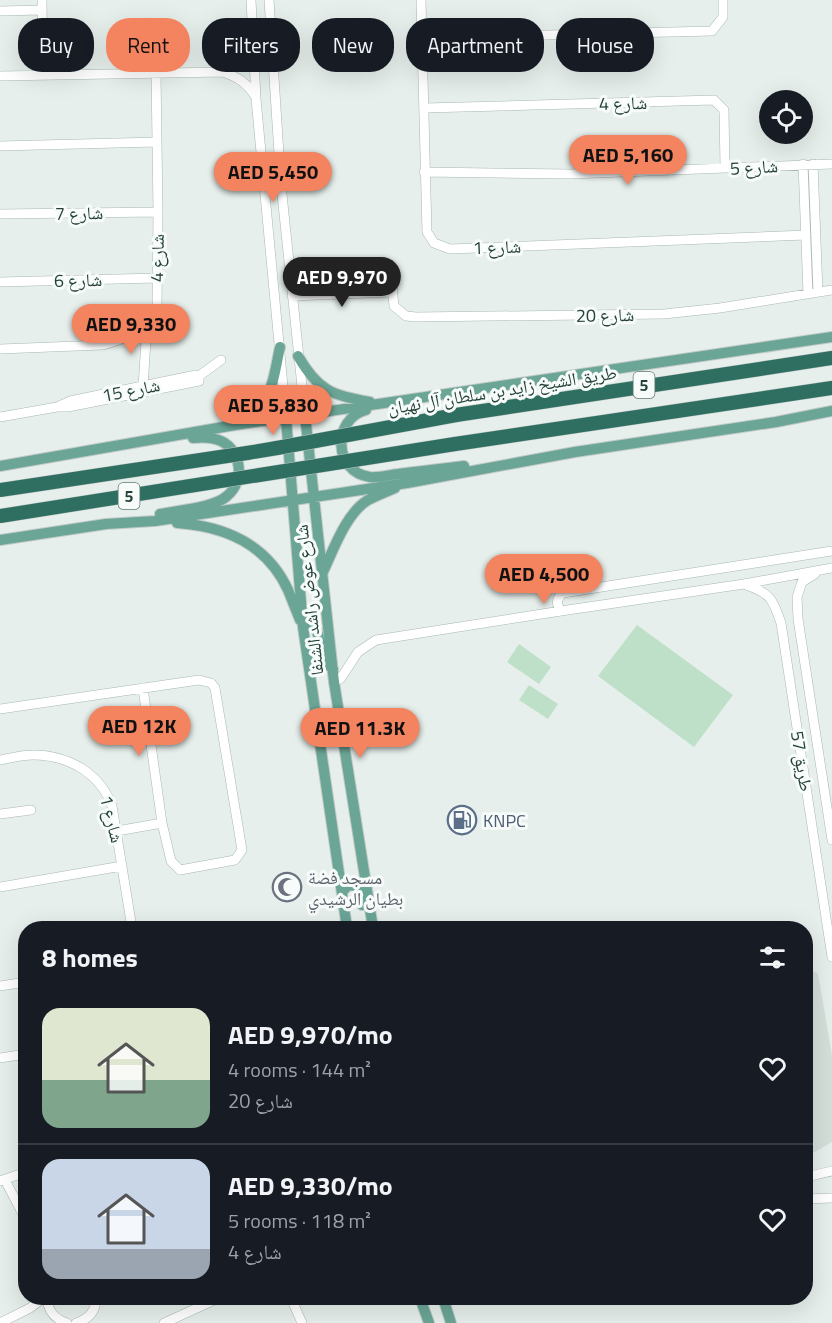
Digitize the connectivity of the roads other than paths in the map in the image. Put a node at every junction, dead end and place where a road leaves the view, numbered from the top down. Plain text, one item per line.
1 (42, 0) edge
2 (250, 0) edge
3 (268, 0) edge
4 (421, 0) edge
5 (723, 0) edge
6 (42, 10) junction
7 (0, 11) edge
8 (251, 18) edge
9 (421, 18) edge
10 (544, 35) edge
11 (156, 72) joint
12 (223, 72) edge
13 (254, 72) edge
14 (423, 72) edge
15 (43, 75) junction
16 (0, 76) edge
17 (256, 99) junction
18 (425, 108) junction
19 (157, 142) junction
20 (0, 146) edge
21 (808, 164) junction
22 (832, 164) edge
23 (725, 168) junction
24 (424, 171) junction
25 (264, 185) junction
26 (281, 185) junction
27 (158, 212) junction
28 (0, 214) edge
29 (806, 235) junction
30 (310, 270) junction
31 (289, 271) junction
32 (157, 278) junction
33 (0, 282) edge
34 (832, 290) edge
35 (392, 292) junction
36 (813, 293) junction
37 (292, 296) junction
38 (312, 296) junction
39 (147, 325) junction
40 (832, 337) edge
41 (280, 347) junction
42 (0, 349) edge
43 (298, 356) junction
44 (832, 358) edge
45 (221, 360) dead end
46 (199, 376) junction
47 (556, 378) junction
48 (143, 387) junction
49 (832, 388) edge
50 (380, 404) junction
51 (57, 407) junction
52 (832, 411) edge
53 (305, 415) junction
54 (0, 417) edge
55 (286, 418) junction
56 (235, 425) junction
57 (89, 450) junction
58 (575, 452) junction
59 (0, 466) edge
60 (407, 483) junction
61 (0, 490) edge
62 (314, 497) junction
63 (293, 500) junction
64 (0, 516) edge
65 (155, 521) junction
66 (106, 524) junction
67 (0, 540) edge
68 (832, 551) edge
69 (832, 568) edge
70 (821, 570) junction
71 (322, 574) junction
72 (744, 584) junction
73 (561, 611) junction
74 (798, 619) junction
75 (781, 622) junction
76 (303, 627) junction
77 (333, 669) junction
78 (334, 682) junction
79 (143, 688) junction
80 (0, 709) edge
81 (0, 760) edge
82 (31, 810) dead end
83 (0, 814) edge
84 (162, 823) junction
85 (117, 831) junction
86 (832, 840) edge
87 (122, 866) junction
88 (0, 886) edge
89 (343, 891) junction
90 (131, 921) edge
91 (346, 921) edge
92 (365, 921) edge
93 (372, 921) edge
94 (832, 957) edge
95 (18, 983) edge
96 (0, 986) edge
97 (18, 1055) edge
98 (0, 1058) edge
99 (832, 1171) edge
100 (18, 1175) edge
101 (813, 1175) edge
102 (3, 1180) edge
103 (832, 1198) edge
104 (813, 1199) edge
105 (18, 1206) edge
106 (34, 1305) edge
107 (48, 1305) edge
108 (204, 1305) edge
109 (294, 1305) edge
110 (423, 1305) edge
111 (445, 1305) edge
112 (91, 1319) edge
113 (0, 1323) edge
114 (55, 1323) edge
115 (65, 1323) edge
116 (76, 1323) edge
117 (164, 1323) edge
118 (302, 1323) edge
119 (429, 1323) edge
120 (451, 1323) edge

1 - 6 street
2 - 8 street
3 - 26 street
4 - 9 street, شارع 1
5 - 10 street
6 - 7 street
6 - 15 street
11 - 15 street
11 - 19 street, شارع 4
12 - 17 street
13 - 17 street
14 - 18 street, شارع 1
15 - 16 street
17 - 25 street
18 - 23 street, شارع 4
18 - 24 street, شارع 1
19 - 20 street
19 - 27 street, شارع 4
21 - 22 street, شارع 5
21 - 23 street, شارع 5
21 - 29 street
21 - 36 street
23 - 24 street, شارع 5
24 - 29 street, شارع 1
25 - 26 street
25 - 41 street
26 - 31 street
27 - 28 street, شارع 7
27 - 32 street, شارع 4
29 - 36 street
30 - 31 street, شارع 20
30 - 35 street, شارع 20
30 - 38 street
31 - 37 street
32 - 33 street, شارع 6
32 - 39 street, شارع 4
34 - 36 street, شارع 20
35 - 36 street, شارع 20
35 - 38 street
37 - 38 street
37 - 43 street
39 - 42 street
39 - 48 street, شارع 4
40 - 47 main road, طريق الشيخ زايد بن سلطان آل نهيان
41 - 55 street
41 - 56 main road
43 - 50 main road
43 - 53 street
44 - 61 highway, طريق الشيخ زايد بن سلطان آل نهيان / 5, bridge
45 - 46 street
46 - 48 street, شارع 15
46 - 51 street, شارع 15
47 - 50 main road, طريق الشيخ زايد بن سلطان آل نهيان
47 - 58 main road
48 - 51 street, شارع 15
49 - 64 highway, 5, bridge
50 - 53 main road, طريق الشيخ زايد بن سلطان آل نهيان
51 - 54 street, شارع 15
52 - 58 main road
53 - 55 main road, طريق الشيخ زايد بن سلطان آل نهيان
53 - 62 main road, شارع عوض راشد الشنفا
55 - 56 main road, طريق الشيخ زايد بن سلطان آل نهيان
55 - 63 main road, شارع عوض راشد الشنفا
56 - 57 main road, طريق الشيخ زايد بن سلطان آل نهيان
57 - 59 main road, طريق الشيخ زايد بن سلطان آل نهيان
57 - 66 main road
58 - 60 main road
60 - 62 main road
60 - 71 main road
62 - 63 main road
62 - 71 main road, شارع عوض راشد الشنفا
63 - 65 main road
63 - 76 main road, شارع عوض راشد الشنفا
65 - 66 main road
65 - 76 main road
66 - 67 main road
68 - 73 street
69 - 70 street
70 - 72 street
70 - 74 street, طريق 57
71 - 77 main road, شارع عوض راشد الشنفا
72 - 73 street
72 - 75 street, طريق 57
73 - 78 street
74 - 75 street
74 - 86 street, طريق 57
75 - 94 street, طريق 57
76 - 77 main road
76 - 89 main road, شارع عوض راشد الشنفا
77 - 78 main road, شارع عوض راشد الشنفا
78 - 93 main road, شارع عوض راشد الشنفا
79 - 80 street
79 - 84 street
79 - 84 street
81 - 85 street, شارع 1
82 - 83 street
84 - 85 street
85 - 87 street, شارع 1
87 - 88 street
87 - 90 street, شارع 1
89 - 91 main road, شارع عوض راشد الشنفا
89 - 92 main road
95 - 96 street
97 - 98 street
99 - 101 street
100 - 102 street
102 - 105 street
103 - 104 street
106 - 113 street
107 - 115 street
108 - 117 street
109 - 118 street
110 - 119 main road
111 - 120 main road
112 - 116 street
114 - 115 street

